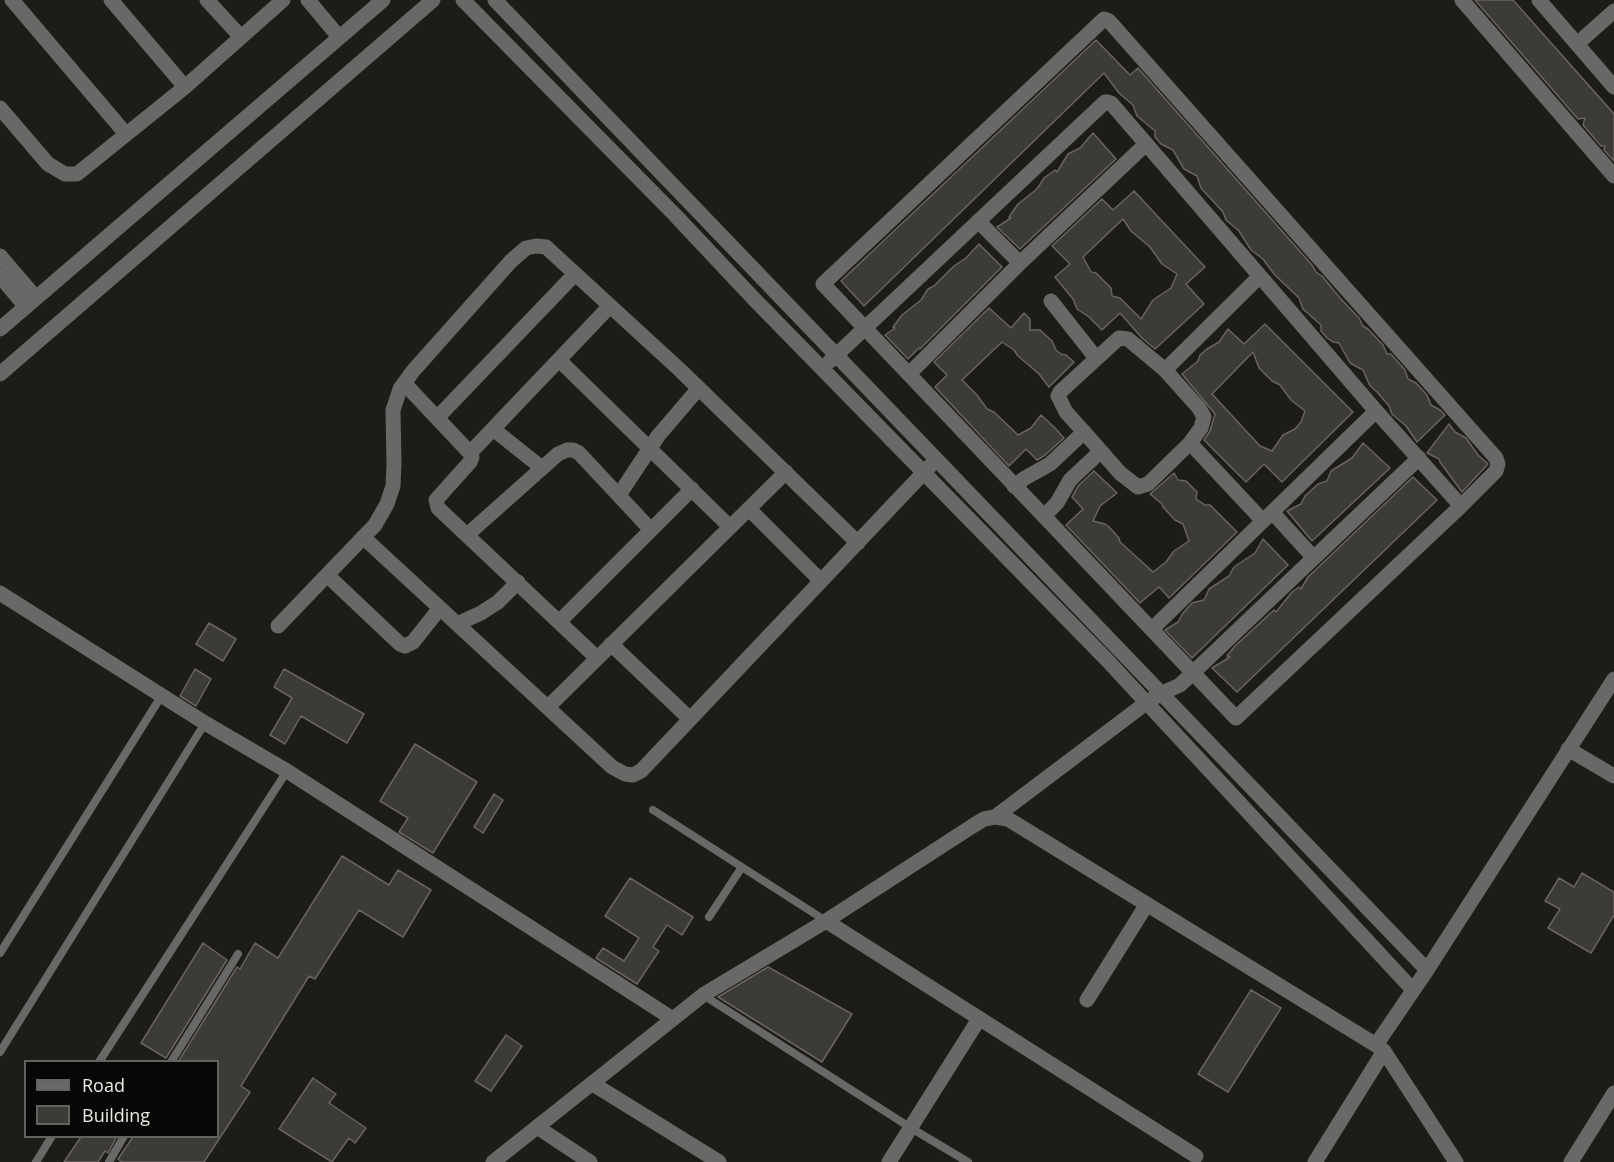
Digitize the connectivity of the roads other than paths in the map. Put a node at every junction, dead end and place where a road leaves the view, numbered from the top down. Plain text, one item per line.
1 (12, 0) edge
2 (111, 0) edge
3 (207, 0) edge
4 (283, 0) edge
5 (308, 0) edge
6 (383, 0) edge
7 (434, 0) edge
8 (462, 0) edge
9 (495, 0) edge
10 (1462, 0) edge
11 (1539, 0) edge
12 (1614, 11) edge
13 (241, 37) junction
14 (339, 37) junction
15 (1577, 44) junction
16 (185, 87) junction
17 (1614, 87) edge
18 (0, 108) edge
19 (126, 134) junction
20 (1146, 144) junction
21 (1614, 176) edge
22 (978, 221) junction
23 (0, 255) edge
24 (1020, 263) junction
25 (575, 274) junction
26 (0, 276) edge
27 (1260, 276) junction
28 (1051, 301) dead end
29 (31, 302) junction
30 (610, 306) junction
31 (864, 328) junction
32 (0, 329) edge
33 (836, 355) junction
34 (1096, 358) junction
35 (559, 360) junction
36 (823, 369) junction
37 (1165, 370) junction
38 (0, 374) edge
39 (909, 374) junction
40 (404, 383) junction
41 (699, 388) junction
42 (1376, 411) junction
43 (437, 418) junction
44 (492, 429) junction
45 (1084, 432) junction
46 (1190, 443) junction
47 (650, 448) junction
48 (1101, 451) junction
49 (470, 453) junction
50 (1419, 458) junction
51 (937, 460) junction
52 (542, 468) junction
53 (786, 472) junction
54 (924, 473) junction
55 (1014, 486) junction
56 (692, 489) junction
57 (620, 495) junction
58 (1461, 506) junction
59 (749, 509) junction
60 (1044, 516) junction
61 (1267, 517) junction
62 (730, 527) junction
63 (651, 530) junction
64 (467, 535) junction
65 (363, 537) junction
66 (858, 543) junction
67 (1314, 558) junction
68 (327, 575) junction
69 (821, 581) junction
70 (518, 582) junction
71 (0, 593) edge
72 (440, 608) junction
73 (560, 621) junction
74 (457, 624) junction
75 (278, 626) dead end
76 (1152, 628) junction
77 (611, 644) junction
78 (597, 658) junction
79 (1194, 672) junction
80 (1614, 679) edge
81 (1160, 694) junction
82 (162, 695) junction
83 (1146, 703) junction
84 (548, 707) junction
85 (690, 719) junction
86 (205, 723) junction
87 (1568, 749) junction
88 (287, 771) junction
89 (1614, 776) edge
90 (653, 810) dead end
91 (995, 817) junction
92 (742, 867) junction
93 (1147, 904) junction
94 (710, 917) dead end
95 (826, 921) junction
96 (0, 953) edge
97 (238, 954) dead end
98 (1427, 970) junction
99 (1413, 990) junction
100 (703, 995) junction
101 (1087, 1000) dead end
102 (979, 1018) junction
103 (673, 1019) junction
104 (1380, 1048) junction
105 (0, 1052) edge
106 (100, 1060) edge
107 (172, 1060) edge
108 (593, 1083) junction
109 (1614, 1093) edge
110 (537, 1127) junction
111 (910, 1128) junction
112 (51, 1138) edge
113 (123, 1138) edge
114 (1196, 1156) dead end
115 (36, 1162) edge
116 (109, 1162) edge
117 (493, 1162) edge
118 (590, 1162) edge
119 (719, 1162) edge
120 (889, 1162) edge
121 (968, 1162) edge
122 (1315, 1162) edge
123 (1456, 1162) edge
124 (1570, 1162) edge

1 - 19 street
2 - 16 street
3 - 13 street
4 - 13 street
5 - 14 street
6 - 14 street
7 - 38 street
8 - 36 street
9 - 33 street
10 - 21 street
11 - 15 street
12 - 15 street
13 - 16 street
14 - 29 street
15 - 17 street
16 - 19 street
18 - 19 street
20 - 22 street
20 - 24 street
20 - 27 street
22 - 24 street
22 - 31 street
23 - 29 street
24 - 39 street
25 - 30 street
25 - 40 street
25 - 43 street
26 - 29 street
27 - 37 street
27 - 42 street
28 - 34 street
29 - 32 street
30 - 35 street
30 - 41 street
31 - 33 street
31 - 39 street
31 - 58 street
33 - 36 street
33 - 51 street
34 - 37 street
34 - 45 street
35 - 44 street
35 - 47 street
36 - 54 street
37 - 46 street
39 - 55 street
40 - 43 street
40 - 65 street
41 - 47 street
41 - 53 street
42 - 50 street
42 - 61 street
43 - 49 street
44 - 49 street
44 - 52 street
45 - 48 street
45 - 55 street
46 - 48 street
46 - 61 street
47 - 56 street
47 - 57 street
48 - 60 street
49 - 64 street
50 - 58 street
50 - 67 street
51 - 54 street
51 - 81 street
52 - 57 street
52 - 64 street
53 - 59 street
53 - 66 street
54 - 66 street
54 - 83 street
55 - 60 street
56 - 62 street
56 - 63 street
57 - 63 street
58 - 79 street
59 - 62 street
59 - 69 street
60 - 76 street
61 - 67 street
61 - 76 street
62 - 77 street
63 - 73 street
64 - 70 street
65 - 68 street
65 - 72 street
66 - 69 street
67 - 79 street
68 - 72 street
68 - 75 street
69 - 85 street
70 - 73 street
70 - 74 street
71 - 82 street
72 - 74 street
73 - 78 street
74 - 84 street
76 - 79 street
77 - 78 street
77 - 85 street
78 - 84 street
79 - 81 street
80 - 87 street
81 - 83 street
81 - 98 street
82 - 86 street
82 - 96 lane
83 - 91 street
83 - 99 street
84 - 85 street
86 - 88 street
86 - 105 lane
87 - 89 street
87 - 98 street
88 - 103 street
88 - 106 lane
90 - 92 lane
91 - 93 street
91 - 95 street
92 - 94 lane
92 - 95 lane
93 - 101 street
93 - 104 street
95 - 100 street
95 - 102 street
97 - 107 lane
98 - 99 street
99 - 104 street
100 - 103 street
100 - 111 lane
102 - 111 street
102 - 114 street
103 - 108 street
104 - 122 street
104 - 123 street
108 - 110 street
108 - 119 street
109 - 124 street
110 - 117 street
110 - 118 street
111 - 120 street
111 - 121 lane
112 - 115 lane
113 - 116 lane

